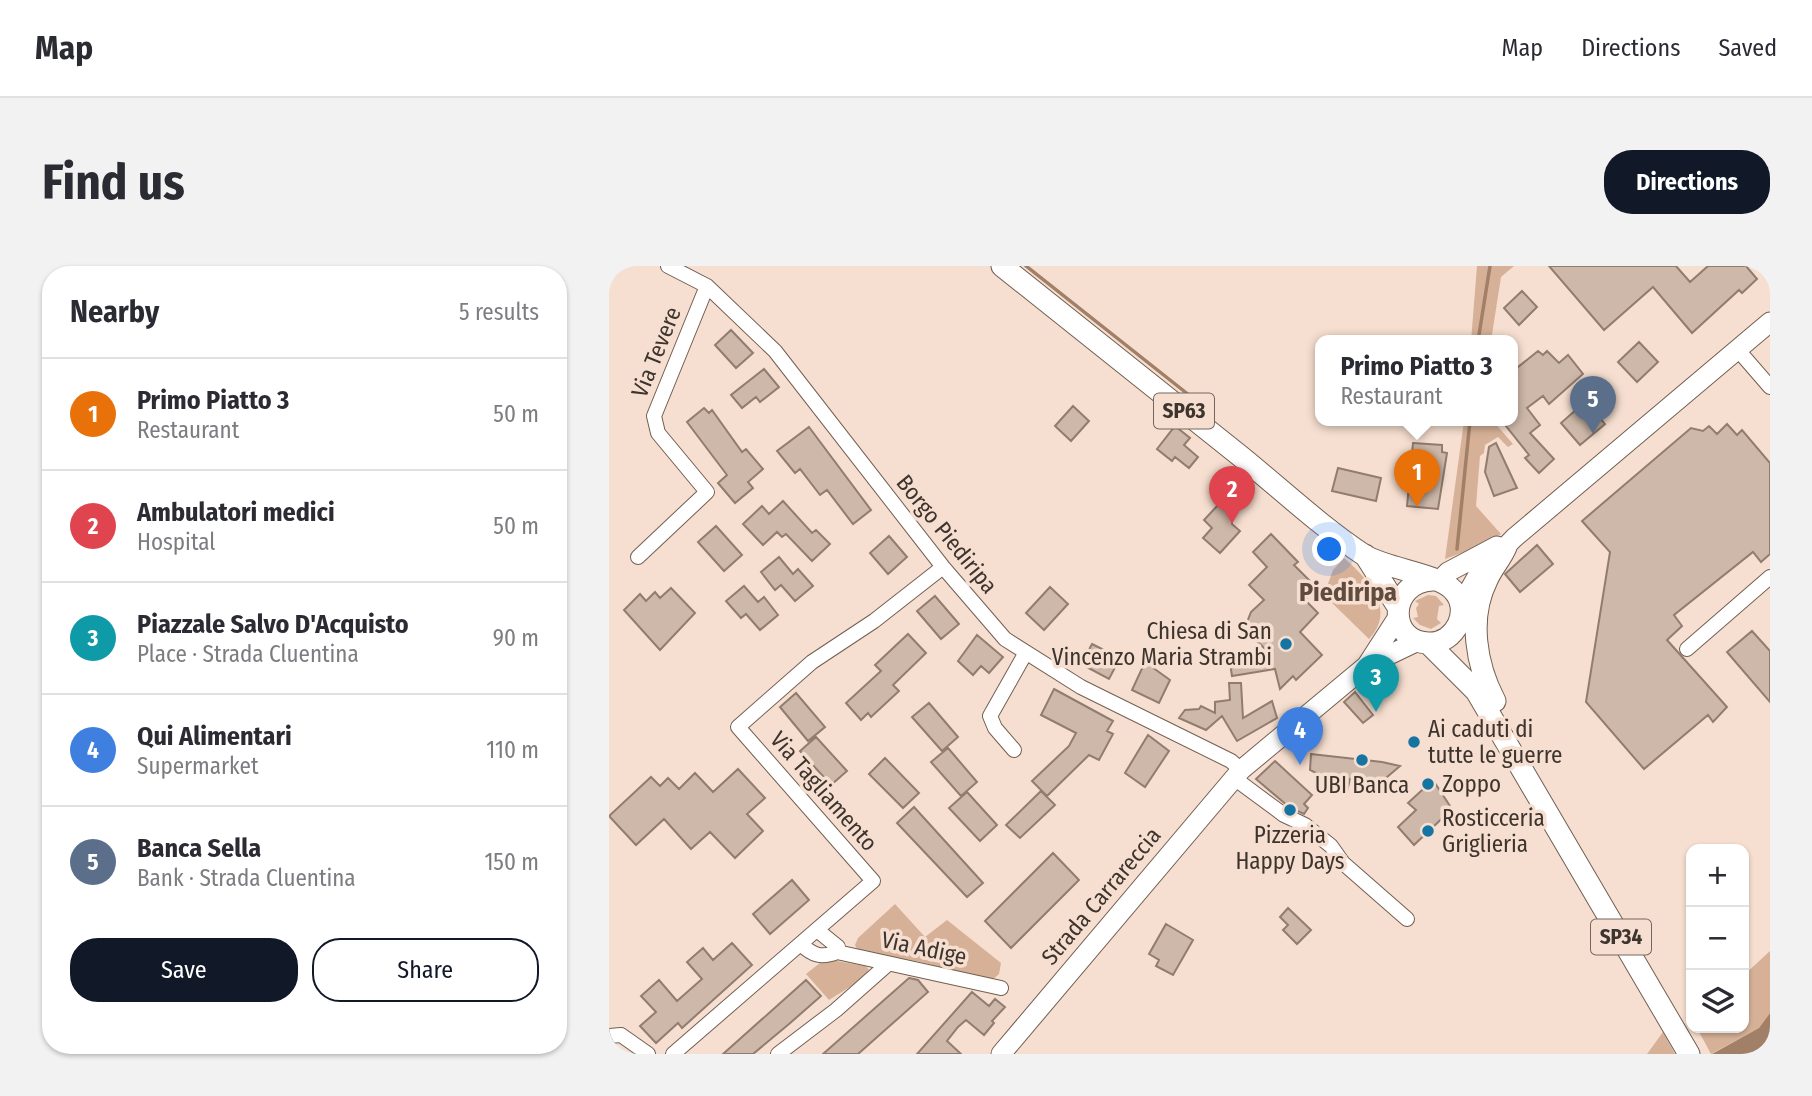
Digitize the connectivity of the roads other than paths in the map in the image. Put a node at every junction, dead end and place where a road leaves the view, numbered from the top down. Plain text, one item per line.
1 (668, 266) edge
2 (1002, 266) edge
3 (707, 286) junction
4 (1770, 322) edge
5 (1738, 350) junction
6 (1770, 387) edge
7 (1510, 542) junction
8 (1365, 555) junction
9 (638, 557) dead end
10 (943, 567) junction
11 (1770, 577) edge
12 (1435, 580) junction
13 (1398, 612) junction
14 (1460, 614) junction
15 (1423, 642) junction
16 (1687, 649) dead end
17 (1025, 654) junction
18 (1366, 666) junction
19 (1476, 691) junction
20 (1014, 750) dead end
21 (1238, 774) junction
22 (1587, 876) junction
23 (1407, 919) dead end
24 (817, 930) junction
25 (801, 944) junction
26 (837, 952) junction
27 (888, 964) junction
28 (1001, 988) dead end
29 (609, 1036) edge
30 (648, 1054) edge
31 (673, 1054) edge
32 (778, 1054) edge
33 (1001, 1054) edge
34 (1689, 1054) edge

1 - 3 street, Borgo Piediripa
2 - 8 main road, SP63
3 - 9 street, Via Tevere
3 - 10 street, Borgo Piediripa
4 - 5 main road
5 - 6 street
5 - 7 main road
7 - 12 main road
7 - 14 main road
7 - 22 main road, SP34
8 - 12 main road, SP63
8 - 13 main road, SP63
10 - 17 street, Borgo Piediripa
10 - 24 street, Via Tagliamento
11 - 16 street
12 - 13 main road
12 - 14 main road
13 - 15 main road
13 - 18 main road
14 - 15 main road
14 - 19 main road, SP34
15 - 18 main road
15 - 19 main road, SP34
17 - 20 street
17 - 21 street, Borgo Piediripa
18 - 21 main road, Strada Carrareccia
19 - 22 main road, SP34
21 - 23 street, Borgo Piediripa
21 - 33 main road, Strada Carrareccia
22 - 34 main road, SP34
24 - 25 street, Via Tagliamento
24 - 26 street
25 - 26 street, Via Adige
25 - 31 street, Via Tagliamento
26 - 27 street, Via Adige
27 - 28 street, Via Adige
27 - 32 street
29 - 30 street

